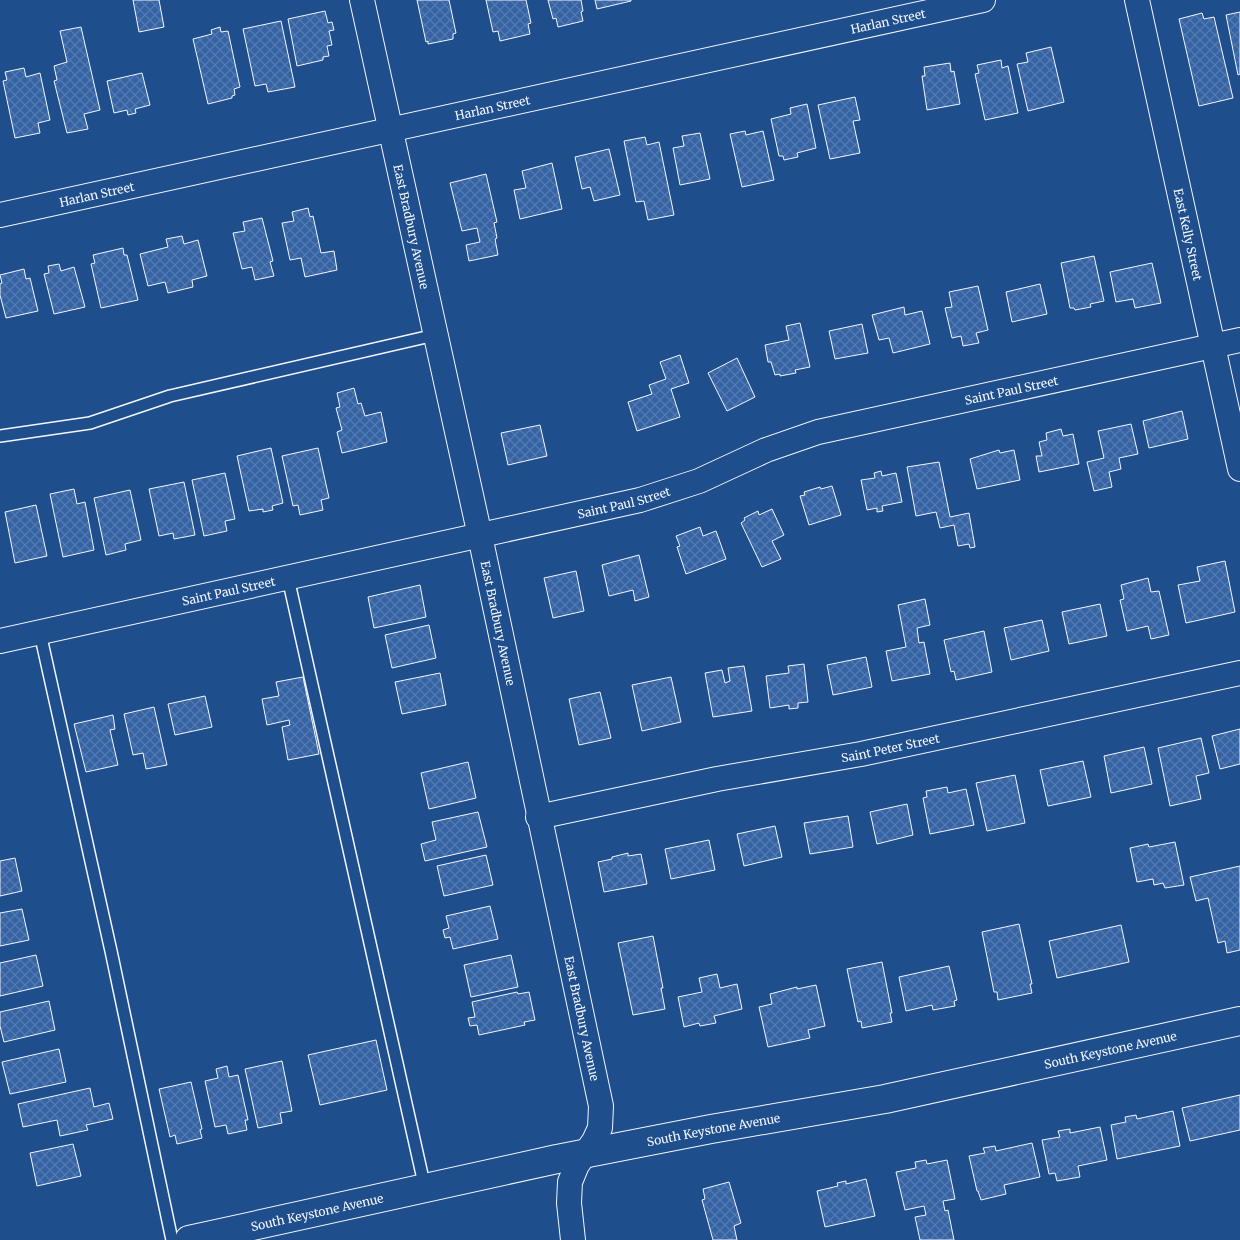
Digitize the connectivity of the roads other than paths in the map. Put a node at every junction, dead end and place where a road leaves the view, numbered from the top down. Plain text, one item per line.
1 (362, 0) edge
2 (983, 0) edge
3 (1137, 0) edge
4 (390, 131) junction
5 (0, 215) edge
6 (435, 335) junction
7 (1240, 340) edge
8 (1213, 346) junction
9 (0, 436) edge
10 (1240, 469) edge
11 (480, 536) junction
12 (288, 578) junction
13 (40, 633) junction
14 (0, 641) edge
15 (1240, 673) edge
16 (538, 817) junction
17 (1240, 1021) edge
18 (584, 1153) junction
19 (425, 1188) junction
20 (172, 1240) edge
21 (189, 1240) edge
22 (573, 1240) edge

1 - 4 street, East Bradbury Avenue
2 - 4 street, Harlan Street
3 - 8 street, East Kelly Street
4 - 5 street, Harlan Street
4 - 6 street, East Bradbury Avenue
6 - 9 lane
6 - 11 street, East Bradbury Avenue
7 - 8 street, Saint Paul Street
8 - 10 street, East Kelly Street
8 - 11 street, Saint Paul Street
11 - 12 street, Saint Paul Street
11 - 16 street, East Bradbury Avenue
12 - 13 street, Saint Paul Street
12 - 19 lane
13 - 14 street, Saint Paul Street
13 - 20 lane
15 - 16 street, Saint Peter Street
16 - 18 street, East Bradbury Avenue
17 - 18 main road, South Keystone Avenue
18 - 19 main road, South Keystone Avenue
18 - 22 street, East Bradbury Avenue
19 - 21 main road, South Keystone Avenue

